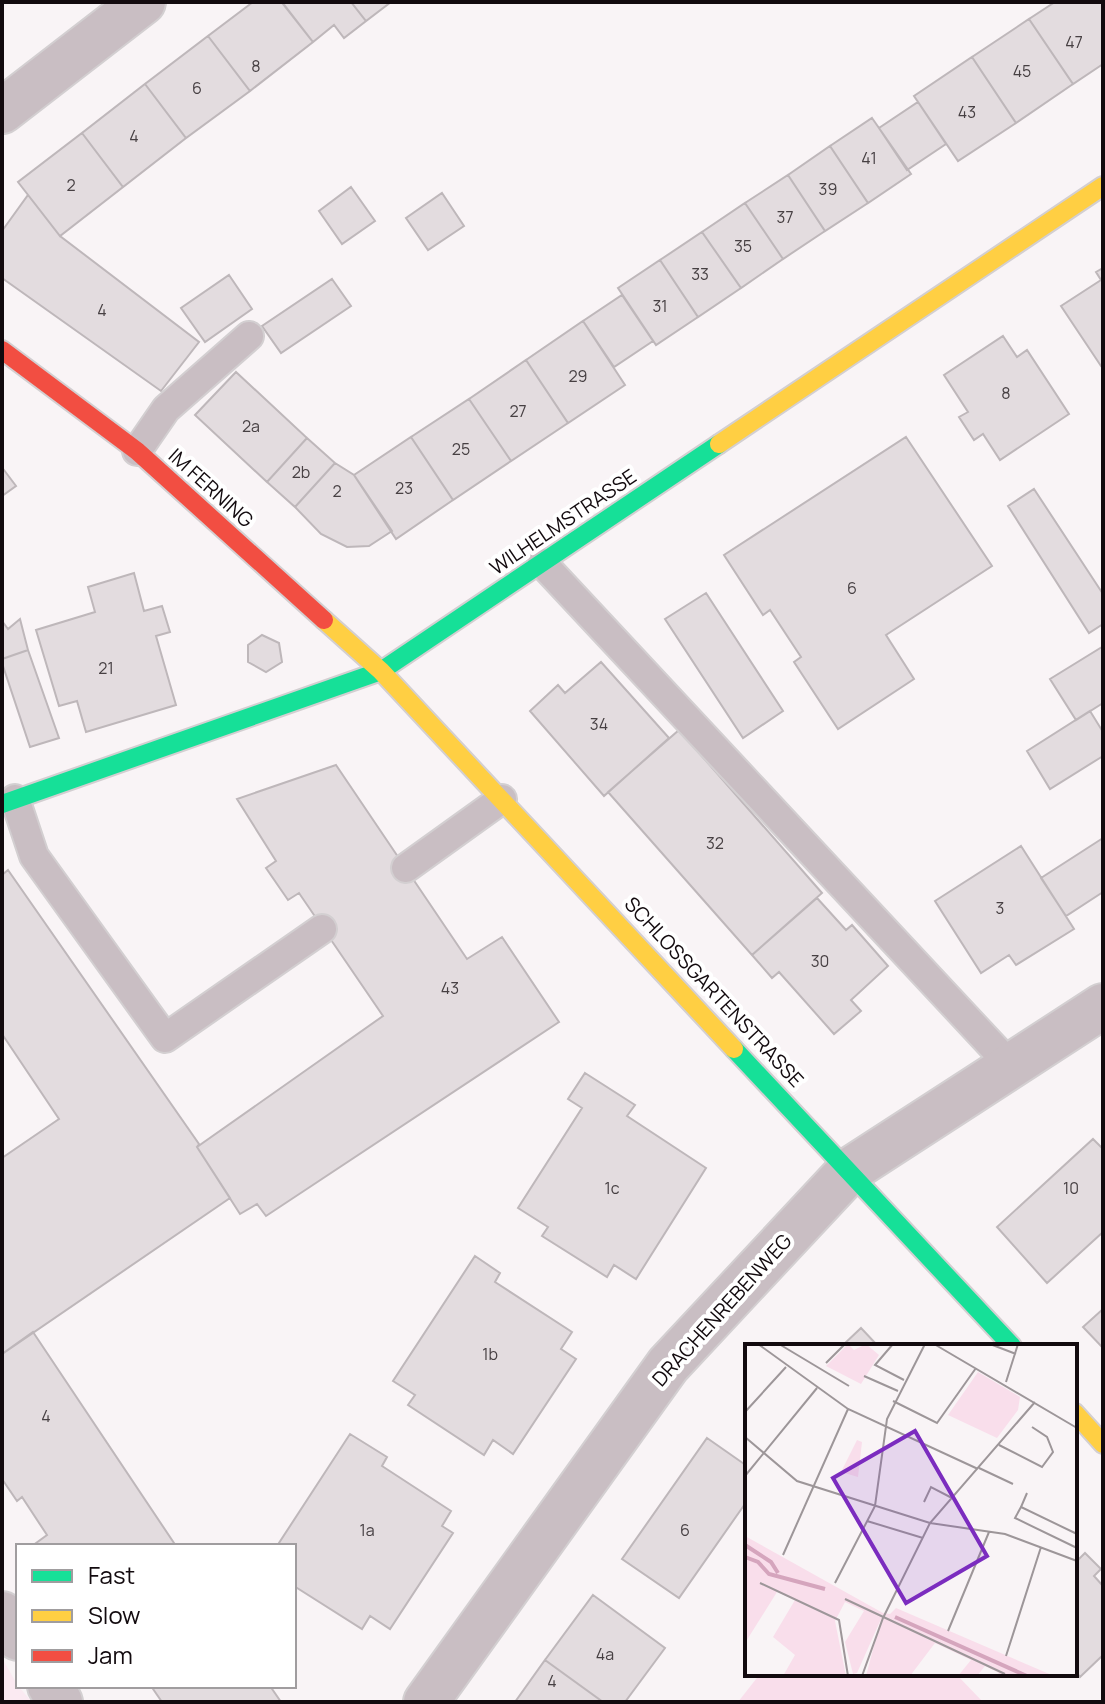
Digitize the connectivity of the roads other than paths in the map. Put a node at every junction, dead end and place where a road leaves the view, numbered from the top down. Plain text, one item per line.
1 (143, 2) edge
2 (2, 111) edge
3 (1103, 186) edge
4 (249, 336) dead end
5 (2, 350) edge
6 (137, 451) junction
7 (542, 563) junction
8 (381, 671) junction
9 (502, 799) junction
10 (9, 802) edge
11 (406, 868) dead end
12 (322, 929) dead end
13 (1103, 1006) edge
14 (1011, 1066) junction
15 (850, 1170) junction
16 (1010, 1344) edge
17 (1077, 1415) edge
18 (1103, 1444) edge
19 (2, 1614) edge
20 (16, 1635) edge
21 (426, 1702) edge

1 - 2 street
3 - 7 street, WILHELMSTRASSE
4 - 6 lane
5 - 6 street, IM FERNING
6 - 8 street, IM FERNING
7 - 8 street, WILHELMSTRASSE
7 - 14 lane
8 - 9 street, SCHLOSSGARTENSTRASSE
8 - 10 street, WILHELMSTRASSE
9 - 11 lane
9 - 15 street, SCHLOSSGARTENSTRASSE
10 - 12 lane
13 - 14 street, DRACHENREBENWEG
14 - 15 street, DRACHENREBENWEG
15 - 16 street, SCHLOSSGARTENSTRASSE
15 - 21 street, DRACHENREBENWEG
17 - 18 street
19 - 20 street

